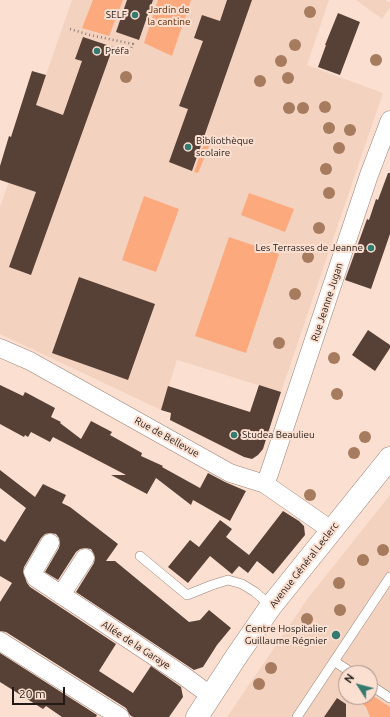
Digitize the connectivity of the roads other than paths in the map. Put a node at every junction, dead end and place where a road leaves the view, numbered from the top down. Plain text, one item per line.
1 (390, 120) edge
2 (0, 348) edge
3 (390, 458) edge
4 (264, 484) junction
5 (331, 530) junction
6 (50, 543) dead end
7 (140, 556) dead end
8 (85, 558) dead end
9 (390, 577) edge
10 (61, 595) junction
11 (271, 606) junction
12 (0, 640) edge
13 (334, 661) junction
14 (340, 665) edge
15 (378, 690) edge
16 (211, 696) junction
17 (390, 698) edge
18 (120, 717) edge
19 (197, 717) edge
20 (297, 717) edge

1 - 4 street, Rue Jeanne Jugan
2 - 4 street, Rue de Bellevue
3 - 5 main road, Avenue Général Leclerc
4 - 5 street, Rue de Bellevue
5 - 11 main road, Avenue Général Leclerc
6 - 10 street, Allée de la Garaye
7 - 11 lane
8 - 10 street
9 - 13 lane
10 - 16 street, Allée de la Garaye
11 - 16 main road, Avenue Général Leclerc
12 - 18 street
13 - 14 lane
13 - 20 lane
15 - 17 lane
16 - 19 main road, Avenue Général Leclerc

